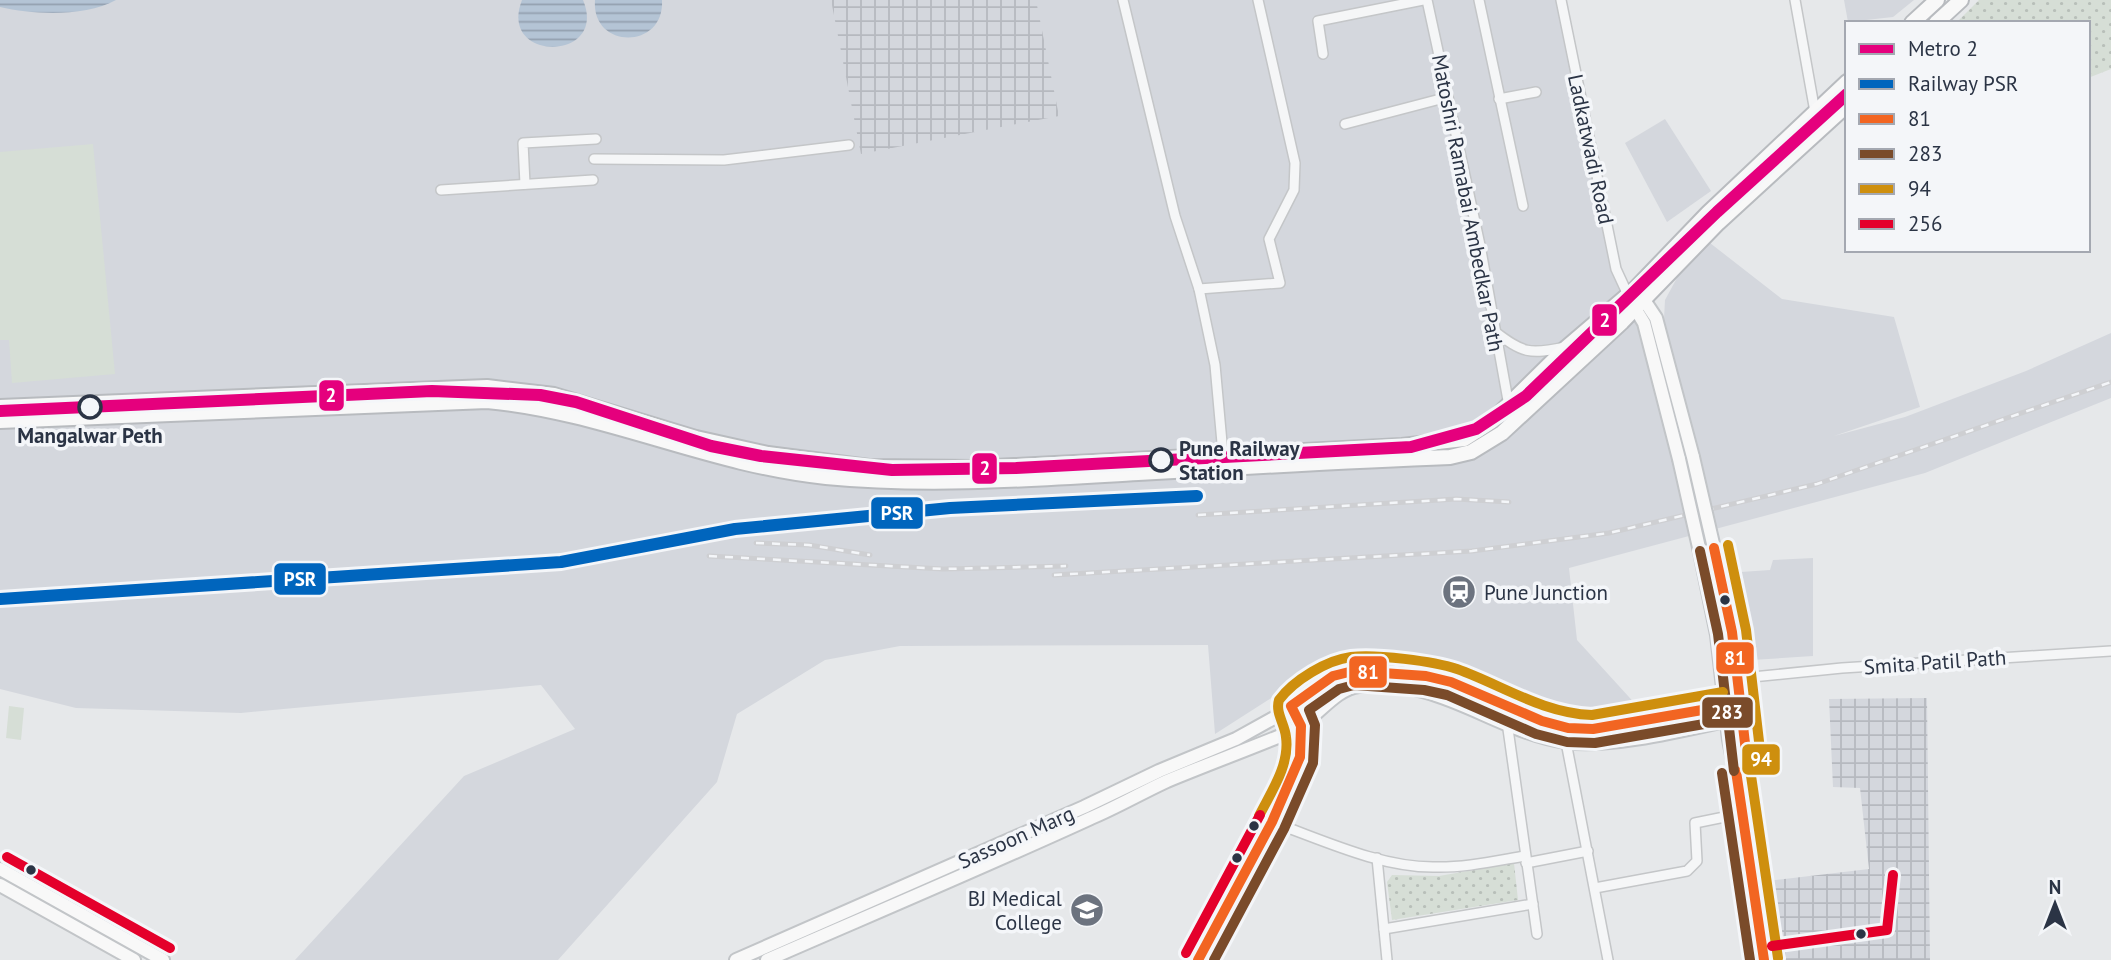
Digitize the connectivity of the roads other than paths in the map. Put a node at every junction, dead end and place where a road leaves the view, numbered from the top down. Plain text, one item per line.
1 (1123, 0) edge
2 (1258, 0) edge
3 (1425, 0) edge
4 (1479, 0) edge
5 (1561, 0) edge
6 (1795, 0) edge
7 (1937, 0) edge
8 (1961, 0) edge
9 (1914, 21) edge
10 (1938, 21) edge
11 (1323, 54) dead end
12 (1845, 84) edge
13 (1536, 92) dead end
14 (1448, 97) junction
15 (1499, 99) junction
16 (1845, 107) edge
17 (1815, 113) junction
18 (1345, 124) dead end
19 (596, 139) dead end
20 (849, 145) dead end
21 (594, 159) dead end
22 (593, 180) dead end
23 (525, 184) junction
24 (441, 190) dead end
25 (1523, 206) dead end
26 (1199, 289) junction
27 (1636, 298) junction
28 (1494, 331) junction
29 (1567, 347) junction
30 (198, 405) junction
31 (1509, 405) junction
32 (0, 407) edge
33 (0, 421) edge
34 (1223, 454) junction
35 (2111, 651) edge
36 (1738, 678) junction
37 (1722, 680) junction
38 (1741, 702) junction
39 (1291, 706) junction
40 (1725, 706) junction
41 (1743, 717) junction
42 (1727, 720) junction
43 (1507, 722) junction
44 (1301, 726) junction
45 (1566, 742) junction
46 (1744, 813) junction
47 (1272, 822) junction
48 (1588, 850) junction
49 (1377, 858) junction
50 (1525, 859) junction
51 (0, 869) edge
52 (0, 886) edge
53 (1595, 888) junction
54 (1533, 904) junction
55 (1384, 929) junction
56 (1537, 934) dead end
57 (134, 960) edge
58 (163, 960) edge
59 (736, 960) edge
60 (767, 960) edge
61 (1198, 960) edge
62 (1387, 960) edge
63 (1608, 960) edge
64 (1764, 960) edge
65 (1773, 960) edge

1 - 26 street
2 - 26 street
3 - 11 street
3 - 14 street, Matoshri Ramabai Ambedkar Path
4 - 15 street
5 - 27 street, Ladkatwadi Road
6 - 17 street
7 - 9 highway
8 - 10 highway
12 - 17 highway
13 - 15 street
14 - 18 street
14 - 28 street, Matoshri Ramabai Ambedkar Path
15 - 25 street
16 - 27 highway
17 - 27 highway
19 - 23 street
20 - 21 street
22 - 23 street
23 - 24 street
26 - 34 street
27 - 29 highway
27 - 30 highway
27 - 36 main road, bridge
27 - 37 main road, bridge
28 - 29 street
28 - 31 street, Matoshri Ramabai Ambedkar Path
29 - 31 highway
30 - 32 highway
30 - 33 highway
30 - 34 highway
31 - 34 highway
35 - 36 street, Smita Patil Path
36 - 37 street, Smita Patil Path
36 - 38 main road
37 - 40 main road
38 - 40 main road
38 - 41 main road
39 - 40 main road, Sassoon Marg
39 - 44 main road
39 - 59 main road, Sassoon Marg
40 - 42 main road
41 - 42 main road, Sassoon Marg
41 - 65 main road
42 - 45 main road, Sassoon Marg
42 - 46 main road
43 - 44 main road, Sassoon Marg
43 - 45 main road, Sassoon Marg
43 - 50 street
44 - 47 main road
44 - 60 main road, Sassoon Marg
45 - 48 street
46 - 53 street
46 - 64 main road
47 - 49 street
47 - 61 main road
48 - 50 street
48 - 53 street
49 - 50 street
49 - 55 street
50 - 54 street
51 - 58 main road
52 - 57 main road
53 - 63 street
54 - 55 street
54 - 56 street
55 - 62 street

